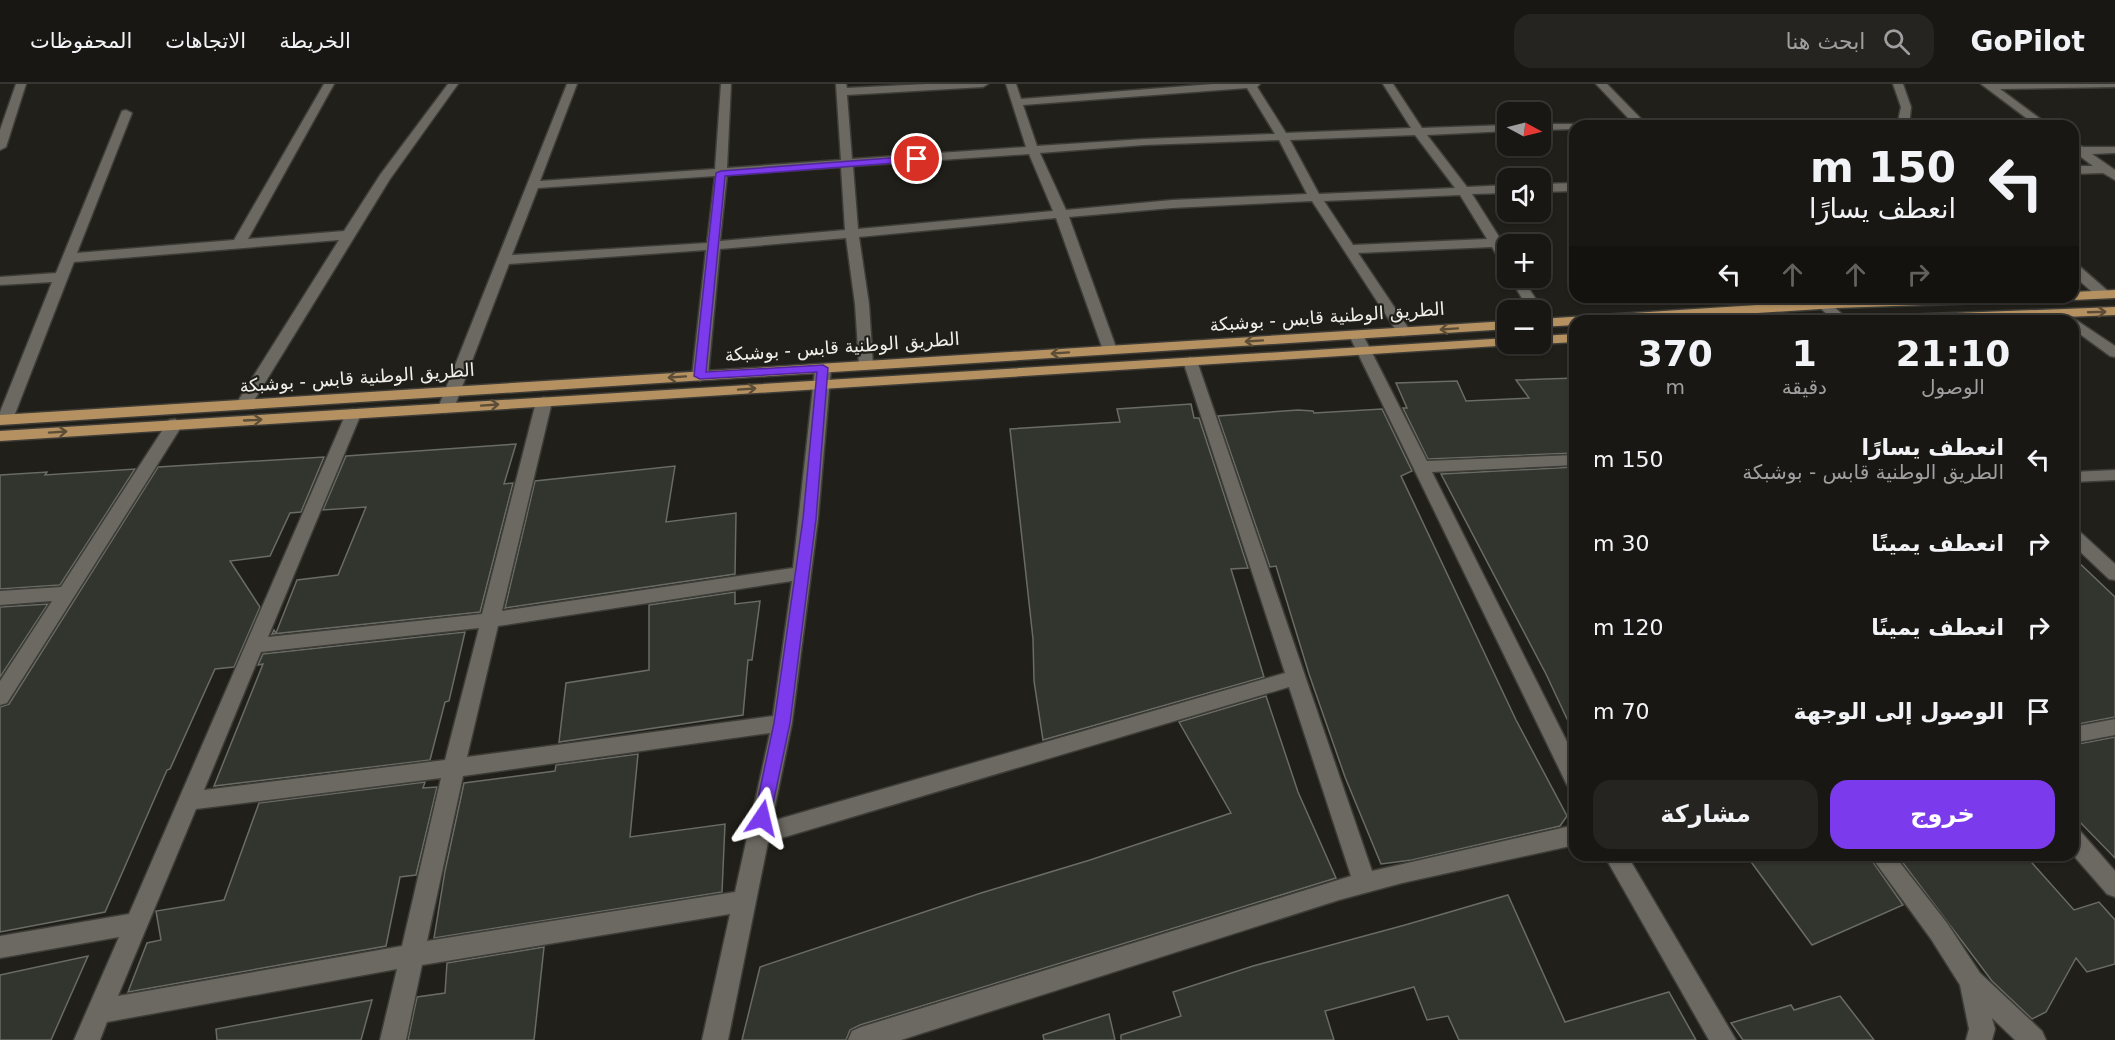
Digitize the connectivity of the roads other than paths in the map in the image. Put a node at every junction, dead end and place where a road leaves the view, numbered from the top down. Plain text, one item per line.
1 (21, 84) edge
2 (329, 84) edge
3 (453, 84) edge
4 (572, 84) edge
5 (726, 84) edge
6 (983, 84) edge
7 (1011, 84) edge
8 (1250, 84) edge
9 (1255, 84) edge
10 (1388, 84) edge
11 (1601, 84) edge
12 (1898, 84) edge
13 (2091, 84) edge
14 (2115, 84) edge
15 (1988, 85) edge
16 (841, 88) edge
17 (1117, 89) edge
18 (2107, 94) dead end
19 (1018, 102) junction
20 (126, 113) dead end
21 (1637, 120) edge
22 (1904, 120) edge
23 (2036, 120) edge
24 (1569, 126) edge
25 (1551, 127) edge
26 (1497, 128) edge
27 (1418, 131) junction
28 (1283, 137) junction
29 (0, 147) edge
30 (2079, 148) edge
31 (2079, 149) edge
32 (1033, 150) junction
33 (2115, 150) edge
34 (848, 164) junction
35 (2079, 170) edge
36 (2110, 172) edge
37 (721, 173) junction
38 (533, 185) junction
39 (1569, 187) edge
40 (1551, 188) edge
41 (1497, 190) edge
42 (1464, 191) junction
43 (1315, 197) junction
44 (1061, 214) junction
45 (852, 233) junction
46 (349, 235) junction
47 (1496, 243) joint
48 (239, 244) junction
49 (714, 246) junction
50 (1349, 249) junction
51 (69, 258) junction
52 (504, 261) junction
53 (2079, 272) edge
54 (62, 278) junction
55 (0, 282) edge
56 (2110, 295) edge
57 (2079, 296) edge
58 (1789, 303) edge
59 (1822, 303) edge
60 (2115, 311) edge
61 (1602, 315) edge
62 (1835, 315) edge
63 (1569, 317) edge
64 (2079, 317) edge
65 (1551, 318) edge
66 (1497, 326) edge
67 (2079, 326) edge
68 (1404, 332) junction
69 (1569, 338) edge
70 (1551, 339) edge
71 (1497, 342) edge
72 (1360, 343) junction
73 (1110, 350) junction
74 (2115, 353) edge
75 (1190, 361) junction
76 (866, 365) junction
77 (700, 376) junction
78 (822, 376) junction
79 (453, 391) junction
80 (544, 402) junction
81 (244, 404) junction
82 (446, 408) junction
83 (353, 414) junction
84 (3, 420) edge
85 (175, 424) junction
86 (0, 436) edge
87 (1569, 460) edge
88 (1422, 467) junction
89 (2115, 475) edge
90 (2079, 477) edge
91 (2079, 541) edge
92 (802, 573) junction
93 (2115, 574) edge
94 (67, 593) junction
95 (0, 598) edge
96 (491, 620) junction
97 (254, 646) junction
98 (1296, 677) junction
99 (0, 697) edge
100 (782, 723) junction
101 (2115, 727) edge
102 (2079, 734) edge
103 (1569, 766) edge
104 (454, 768) junction
105 (188, 801) junction
106 (759, 835) junction
107 (1569, 837) edge
108 (2079, 846) edge
109 (1619, 861) edge
110 (1886, 861) edge
111 (1365, 882) junction
112 (2115, 887) edge
113 (744, 901) junction
114 (138, 923) junction
115 (0, 947) edge
116 (413, 955) junction
117 (1971, 981) junction
118 (101, 1011) junction
119 (87, 1040) edge
120 (393, 1040) edge
121 (715, 1040) edge
122 (861, 1040) edge
123 (1724, 1040) edge
124 (1979, 1040) edge
125 (2033, 1040) edge

1 - 29 street
2 - 48 street
3 - 46 street
4 - 38 street
5 - 37 street
6 - 16 street
7 - 19 street
8 - 9 street
8 - 17 street
8 - 28 street
10 - 27 street
11 - 21 street
12 - 22 street
13 - 14 street
13 - 15 street
13 - 18 street
15 - 23 street
16 - 34 street
17 - 19 street
19 - 32 street
20 - 51 street
24 - 25 street
26 - 27 street
27 - 28 street
27 - 42 street
28 - 32 street
28 - 43 street
30 - 33 street
31 - 36 street
32 - 34 street
32 - 44 street
34 - 37 street
34 - 45 street
35 - 36 street
37 - 38 street
37 - 49 street
38 - 52 street
39 - 40 street
41 - 42 street
42 - 43 street
42 - 47 street
43 - 44 street
43 - 50 street
44 - 45 street
44 - 73 street
45 - 49 street
45 - 76 street
46 - 48 street
46 - 81 street
47 - 50 street
48 - 51 street
49 - 52 street
49 - 77 street
50 - 68 street
51 - 54 street
52 - 79 street
53 - 56 street
54 - 55 street
54 - 84 street
56 - 57 main road
58 - 61 main road
59 - 62 street
64 -> 60 main road
63 - 65 main road
66 -> 68 main road, الطريق الوطنية قابس - بوشبكة
67 - 74 street
68 - 72 main road, الطريق الوطنية قابس - بوشبكة
69 - 70 main road
71 - 72 main road, الطريق الوطنية قابس - بوشبكة
72 -> 73 main road, الطريق الوطنية قابس - بوشبكة
72 - 75 main road, الطريق الوطنية قابس - بوشبكة
72 - 88 street
73 -> 76 main road, الطريق الوطنية قابس - بوشبكة
75 - 78 main road, الطريق الوطنية قابس - بوشبكة
75 - 98 street
76 - 78 main road, الطريق الوطنية قابس - بوشبكة
77 - 78 main road, الطريق الوطنية قابس - بوشبكة
77 -> 79 main road, الطريق الوطنية قابس - بوشبكة
80 -> 78 main road, الطريق الوطنية قابس - بوشبكة
78 - 92 street
79 - 81 main road, الطريق الوطنية قابس - بوشبكة
79 - 82 street
82 -> 80 main road, الطريق الوطنية قابس - بوشبكة
80 - 96 street
81 - 84 main road, الطريق الوطنية قابس - بوشبكة
82 - 83 main road, الطريق الوطنية قابس - بوشبكة
85 -> 83 main road, الطريق الوطنية قابس - بوشبكة
83 - 97 street
86 -> 85 main road, الطريق الوطنية قابس - بوشبكة
85 - 94 street
87 - 88 street
88 - 103 street
89 - 90 street
91 - 93 street
92 - 96 street
92 - 100 street
94 - 95 street
94 - 99 street
96 - 97 street
96 - 104 street
97 - 105 street
98 - 106 street
98 - 111 street
100 - 104 street
100 - 106 street
101 - 102 street
104 - 105 street
104 - 116 street
105 - 114 street
106 - 113 street
107 - 111 street
108 - 112 street
109 - 123 street
110 - 117 street
111 - 122 street
113 - 116 street
113 - 121 street
114 - 115 street
114 - 118 street
116 - 118 street
116 - 120 street
117 - 124 street
117 - 125 street
118 - 119 street

